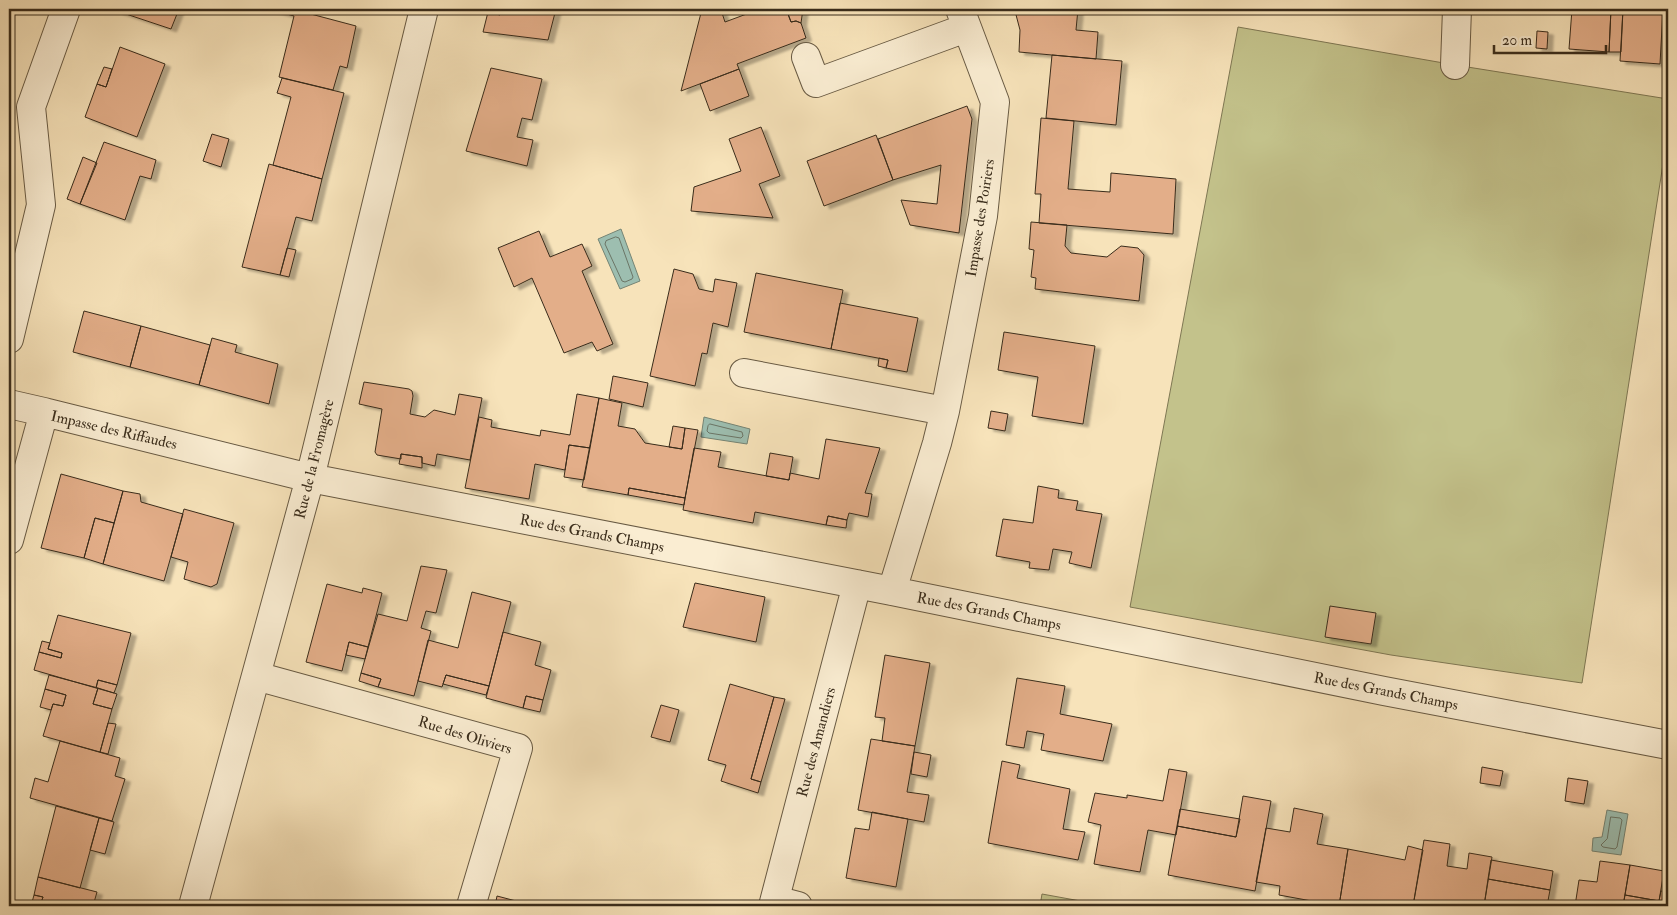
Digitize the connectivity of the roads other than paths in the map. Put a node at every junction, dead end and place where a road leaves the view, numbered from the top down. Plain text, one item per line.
1 (66, 9) edge
2 (424, 9) edge
3 (1457, 9) edge
4 (963, 18) edge
5 (806, 57) dead end
6 (1455, 65) dead end
7 (9, 339) edge
8 (744, 373) dead end
9 (9, 404) edge
10 (945, 411) junction
11 (44, 412) junction
12 (310, 478) junction
13 (9, 540) edge
14 (856, 584) junction
15 (892, 591) junction
16 (256, 676) junction
17 (1668, 744) edge
18 (782, 904) edge
19 (193, 906) edge
20 (470, 906) edge

1 - 7 street
2 - 12 street, Rue de la Fromagère
3 - 6 street
4 - 5 street, Impasse des Poiriers
4 - 10 street, Impasse des Poiriers
8 - 10 street
9 - 11 street
10 - 15 street, Impasse des Poiriers
11 - 12 street, Impasse des Riffaudes
11 - 13 street, Impasse des Riffaudes
12 - 14 street, Rue des Grands Champs
12 - 16 street, Rue de la Fromagère
14 - 15 street, Rue des Grands Champs
14 - 18 street, Rue des Amandiers
15 - 17 street, Rue des Grands Champs
16 - 19 street, Rue de la Fromagère
16 - 20 street, Rue des Oliviers

